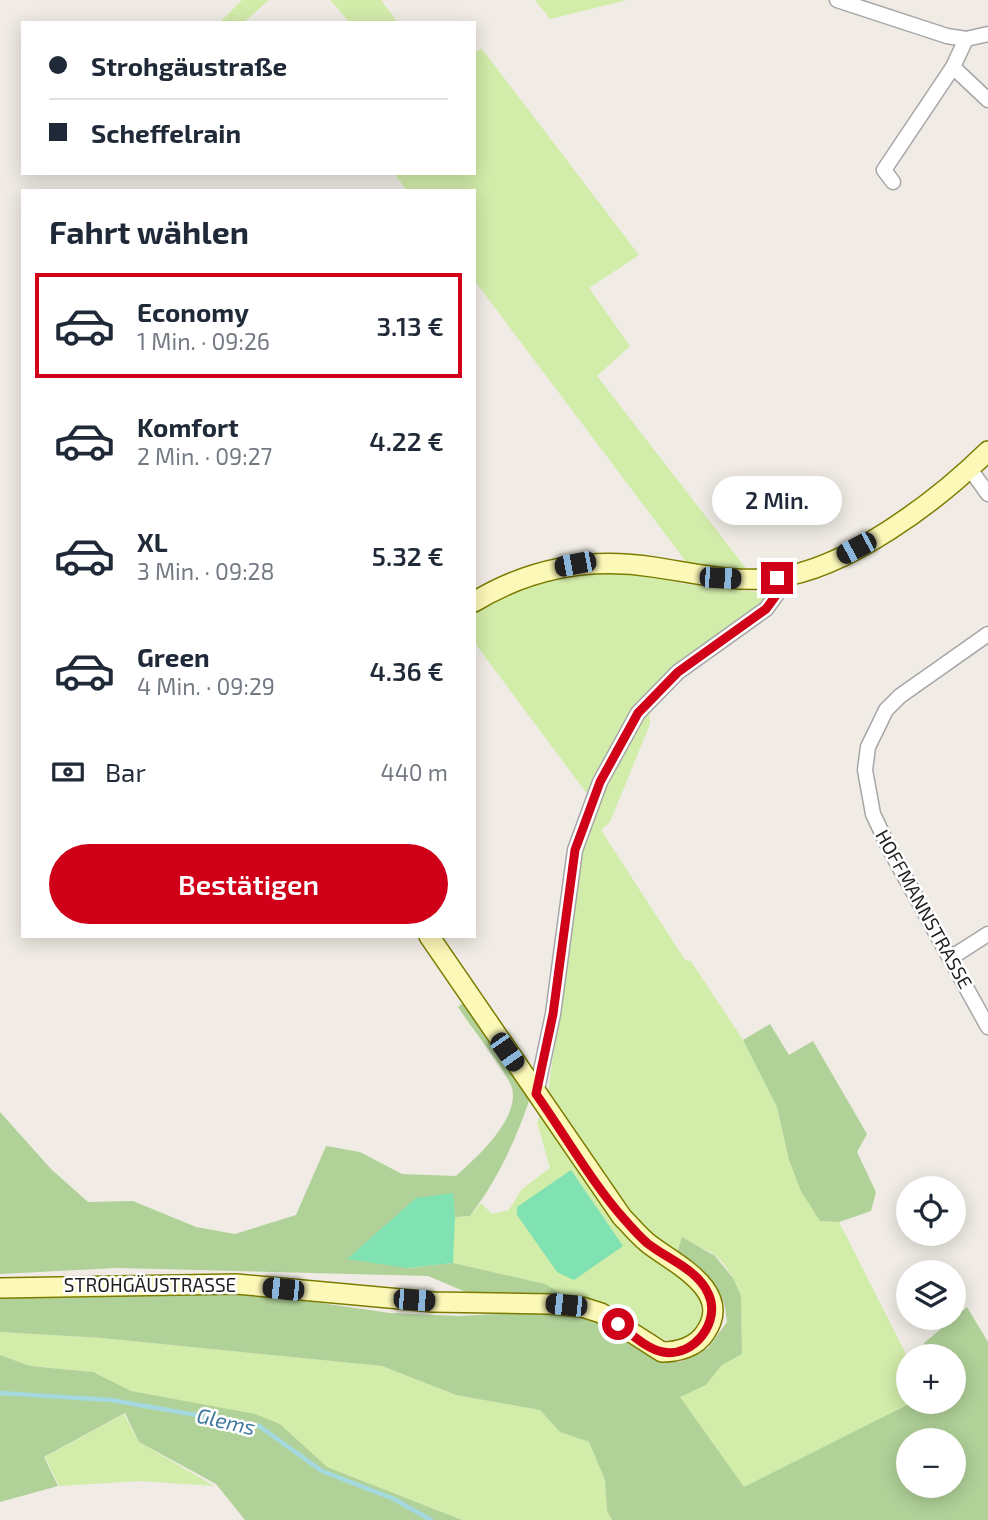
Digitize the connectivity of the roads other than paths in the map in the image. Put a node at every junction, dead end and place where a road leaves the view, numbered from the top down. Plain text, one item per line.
1 (837, 0) edge
2 (988, 34) edge
3 (966, 39) junction
4 (953, 67) junction
5 (988, 100) edge
6 (893, 183) dead end
7 (988, 451) edge
8 (970, 469) junction
9 (988, 494) edge
10 (777, 578) junction
11 (476, 600) edge
12 (988, 634) edge
13 (988, 934) edge
14 (430, 938) edge
15 (952, 957) junction
16 (988, 1027) edge
17 (536, 1094) junction
18 (0, 1287) edge

1 - 3 street
2 - 3 street
3 - 4 street
4 - 5 street
4 - 6 street
7 - 8 main road
8 - 9 street
8 - 10 main road
10 - 11 main road
10 - 17 street
12 - 15 street, HOFFMANNSTRASSE
13 - 15 street
14 - 17 main road, STROHGÄUSTRASSE
15 - 16 street, HOFFMANNSTRASSE
17 - 18 main road, STROHGÄUSTRASSE

